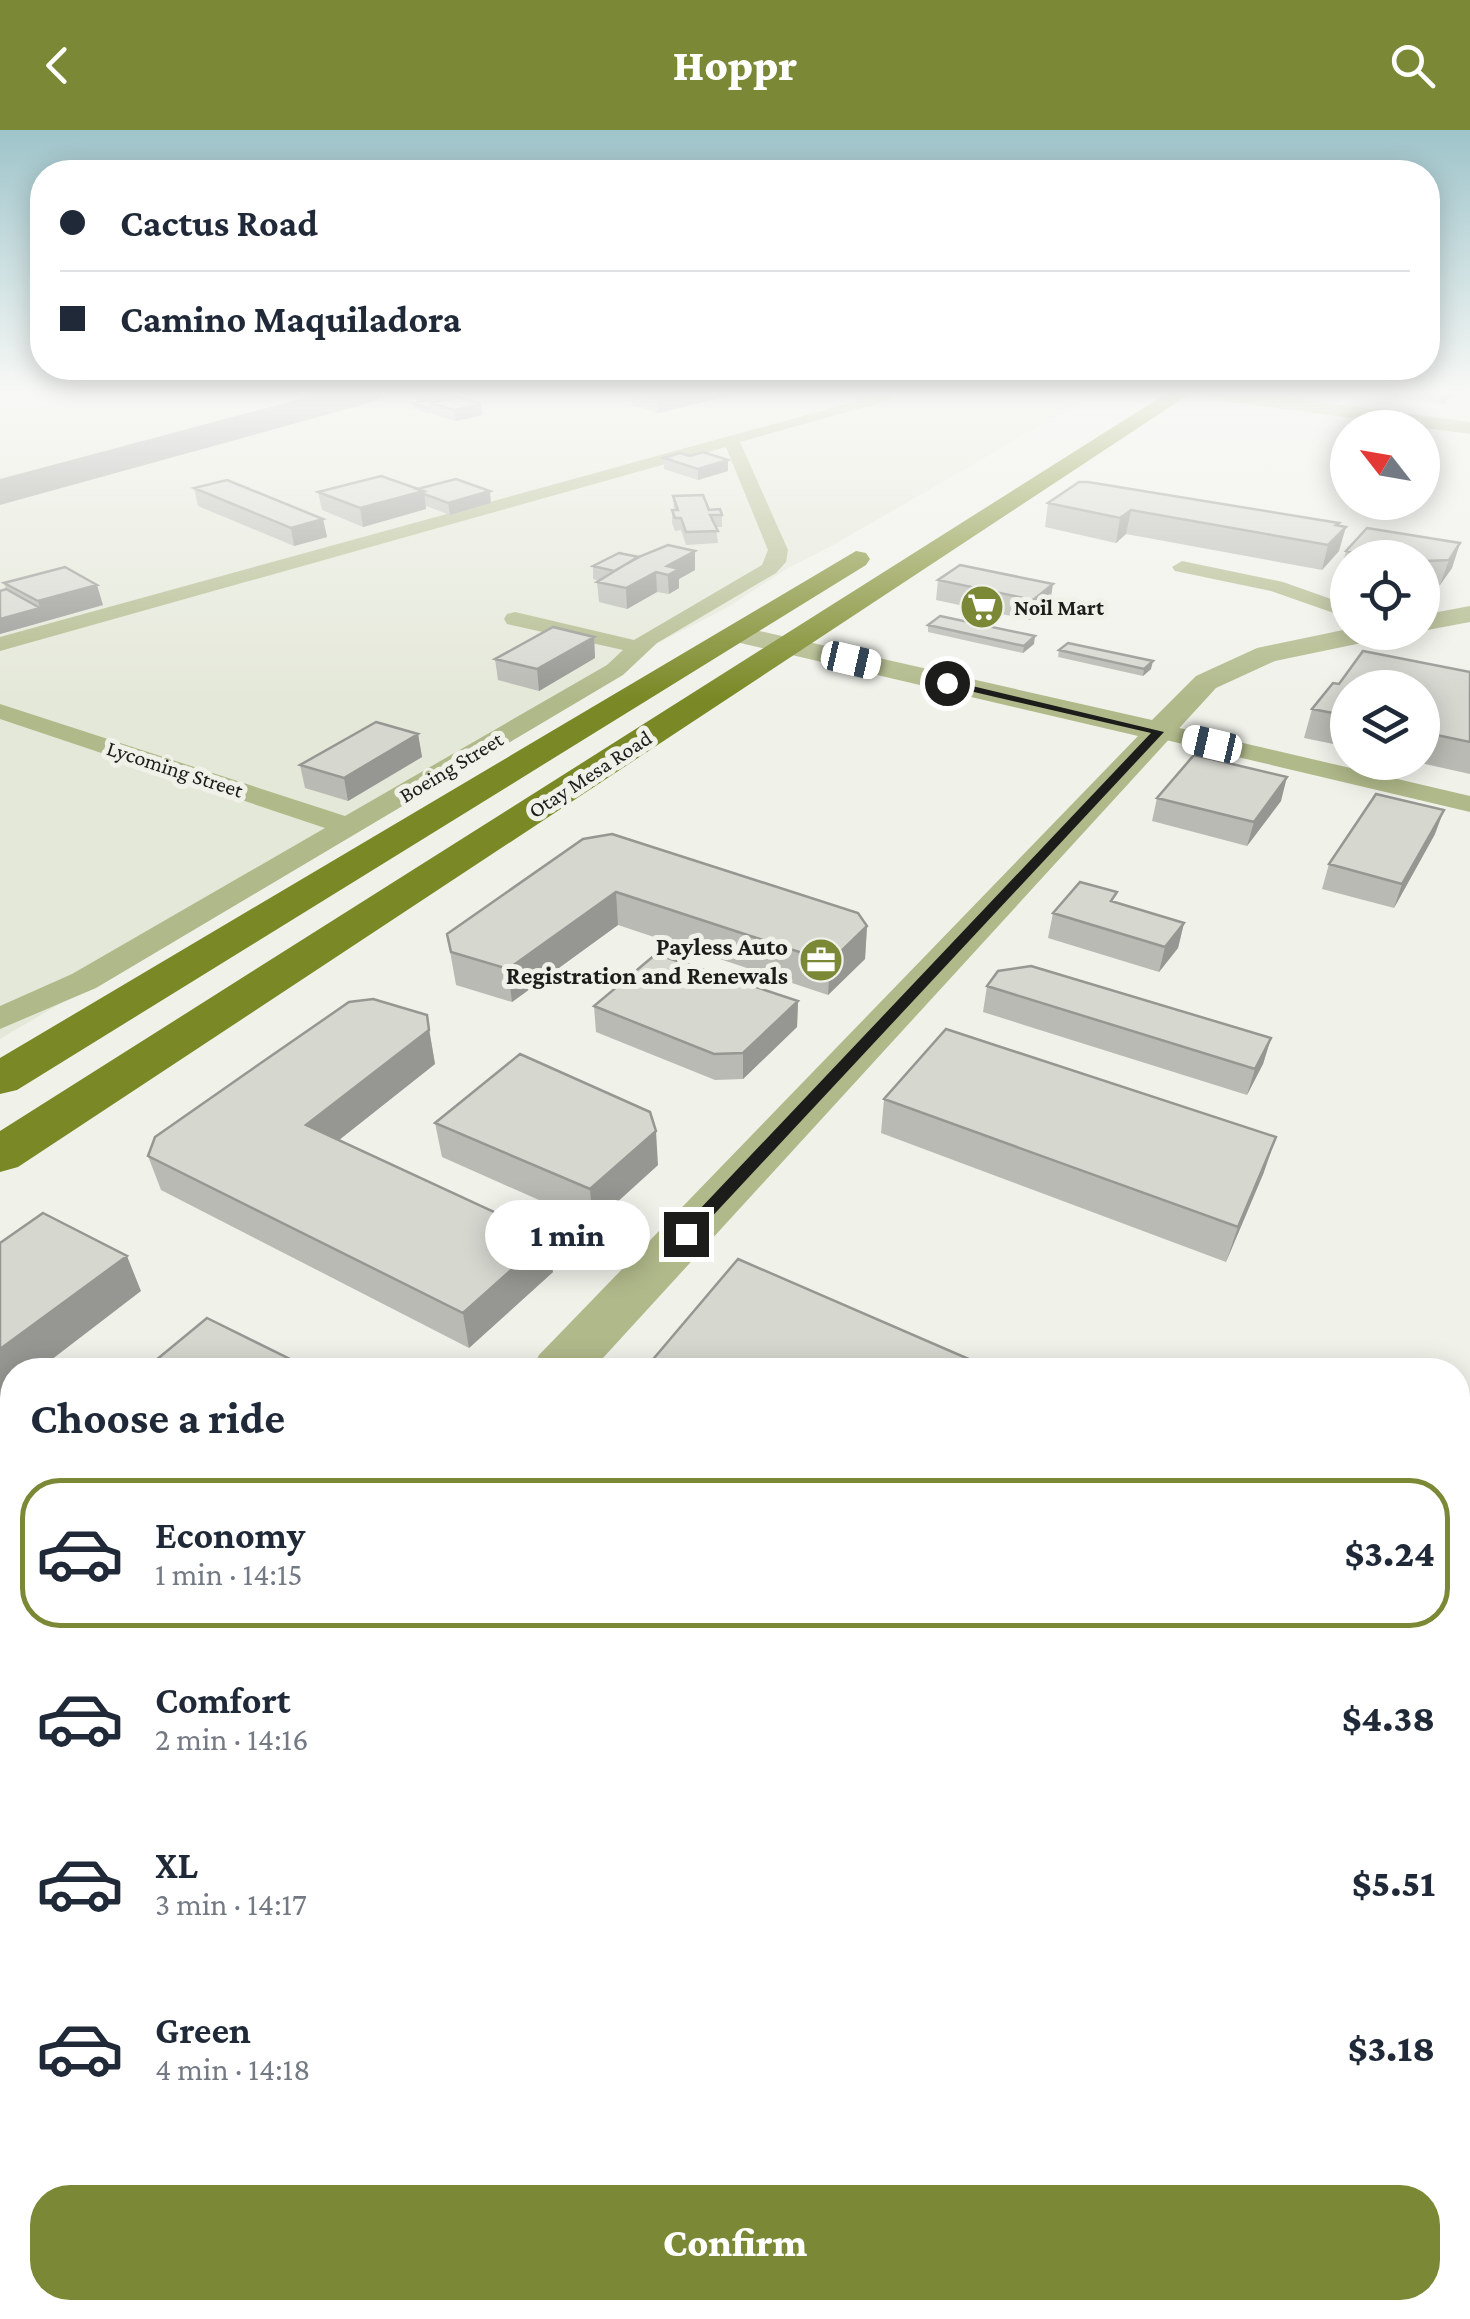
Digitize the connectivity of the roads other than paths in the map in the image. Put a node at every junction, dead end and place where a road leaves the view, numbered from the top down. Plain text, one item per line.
1 (533, 495) edge
2 (753, 495) edge
3 (1023, 495) edge
4 (880, 545) dead end
5 (1182, 567) dead end
6 (1330, 606) edge
7 (1470, 614) edge
8 (514, 618) dead end
9 (680, 620) junction
10 (1440, 620) edge
11 (733, 633) junction
12 (1330, 641) edge
13 (0, 644) edge
14 (788, 646) junction
15 (637, 647) junction
16 (0, 711) edge
17 (1158, 732) junction
18 (1470, 804) edge
19 (349, 827) junction
20 (0, 1019) edge
21 (0, 1079) edge
22 (0, 1155) edge
23 (570, 1358) edge

1 - 13 street
2 - 9 street, Boeing Street
3 - 14 main road, Otay Mesa Road
4 - 11 main road, Otay Mesa Road
5 - 6 street
7 - 10 street
8 - 15 street
9 - 11 street
9 - 15 street, Boeing Street
11 - 14 street
11 - 21 main road, Otay Mesa Road
12 - 17 street
14 - 17 street
14 - 22 main road, Otay Mesa Road
15 - 19 street, Boeing Street
16 - 19 street, Lycoming Street
17 - 18 street
17 - 23 street
19 - 20 street, Boeing Street

